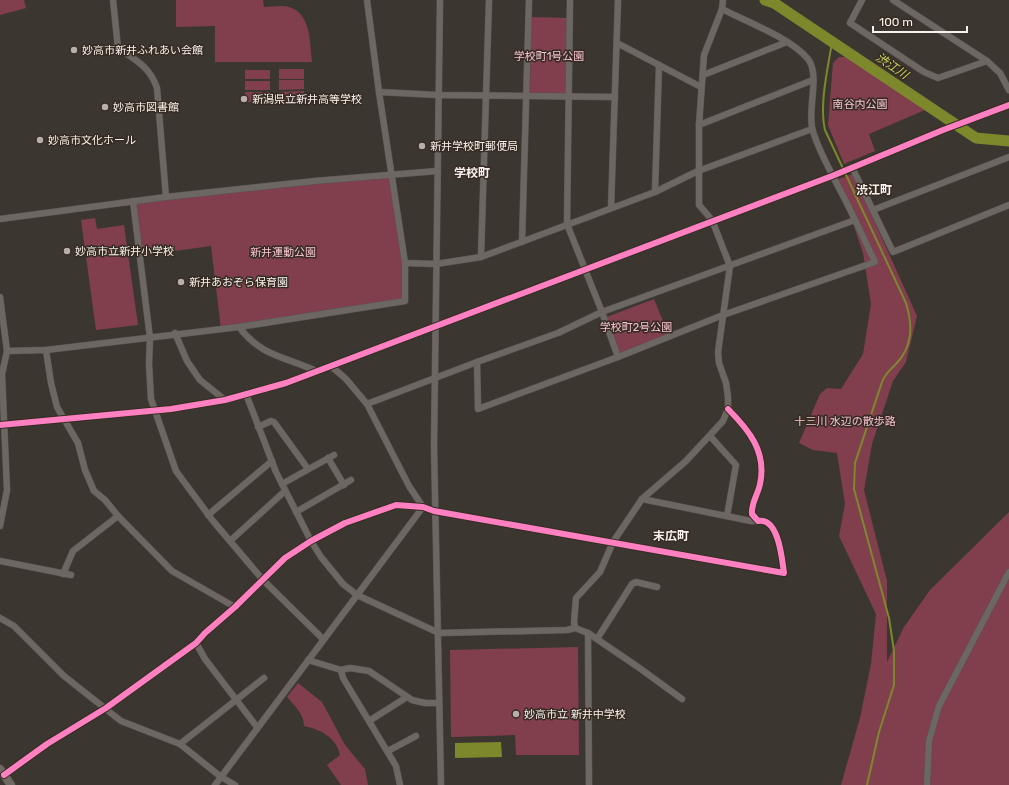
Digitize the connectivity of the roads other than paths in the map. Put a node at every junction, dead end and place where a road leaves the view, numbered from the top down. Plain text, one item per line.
1 (113, 0) edge
2 (367, 0) edge
3 (440, 0) edge
4 (489, 0) edge
5 (529, 0) edge
6 (570, 0) edge
7 (618, 0) edge
8 (723, 0) edge
9 (862, 0) edge
10 (893, 0) edge
11 (722, 9) junction
12 (787, 42) junction
13 (617, 43) junction
14 (987, 61) junction
15 (659, 65) junction
16 (1009, 74) edge
17 (703, 75) junction
18 (1002, 77) junction
19 (813, 80) junction
20 (701, 88) junction
21 (1009, 90) edge
22 (379, 92) junction
23 (438, 95) junction
24 (487, 95) junction
25 (527, 96) junction
26 (569, 97) junction
27 (615, 97) junction
28 (1009, 105) edge
29 (699, 125) junction
30 (812, 129) junction
31 (1009, 157) edge
32 (851, 167) junction
33 (437, 172) junction
34 (698, 172) junction
35 (835, 175) junction
36 (392, 176) junction
37 (655, 192) junction
38 (166, 197) junction
39 (133, 202) junction
40 (1009, 205) edge
41 (611, 208) junction
42 (873, 210) junction
43 (0, 219) edge
44 (712, 220) junction
45 (855, 220) junction
46 (567, 224) junction
47 (522, 242) junction
48 (481, 257) junction
49 (405, 263) junction
50 (436, 264) junction
51 (730, 266) junction
52 (584, 269) junction
53 (0, 297) edge
54 (602, 312) junction
55 (724, 315) junction
56 (239, 327) junction
57 (434, 328) junction
58 (175, 333) junction
59 (150, 338) junction
60 (46, 350) junction
61 (7, 352) junction
62 (618, 357) junction
63 (477, 362) junction
64 (331, 366) junction
65 (316, 371) junction
66 (435, 378) junction
67 (246, 394) junction
68 (225, 400) junction
69 (367, 404) junction
70 (728, 409) junction
71 (154, 410) junction
72 (65, 419) junction
73 (3, 424) edge
74 (258, 427) junction
75 (710, 436) junction
76 (272, 461) junction
77 (308, 469) junction
78 (351, 480) dead end
79 (282, 484) junction
80 (344, 484) junction
81 (285, 491) junction
82 (642, 499) junction
83 (423, 507) junction
84 (434, 511) junction
85 (296, 512) junction
86 (208, 515) junction
87 (118, 516) junction
88 (727, 516) junction
89 (758, 521) junction
90 (0, 526) edge
91 (230, 541) junction
92 (311, 541) junction
93 (613, 542) junction
94 (0, 561) edge
95 (1009, 572) edge
96 (63, 574) junction
97 (72, 574) dead end
98 (263, 580) junction
99 (657, 587) dead end
100 (357, 595) junction
101 (235, 608) junction
102 (0, 618) edge
103 (576, 628) junction
104 (438, 633) junction
105 (588, 633) junction
106 (323, 639) junction
107 (597, 639) junction
108 (196, 644) junction
109 (308, 660) junction
110 (341, 670) junction
111 (264, 678) dead end
112 (406, 697) junction
113 (236, 700) junction
114 (682, 700) dead end
115 (439, 703) junction
116 (106, 708) junction
117 (368, 720) junction
118 (257, 727) junction
119 (416, 736) dead end
120 (180, 744) junction
121 (388, 751) junction
122 (2, 772) edge
123 (221, 777) junction
124 (11, 785) edge
125 (215, 785) edge
126 (235, 785) edge
127 (400, 785) edge
128 (441, 785) edge
129 (590, 785) edge
130 (927, 785) edge

1 - 38 street
2 - 22 street
3 - 23 street
4 - 24 street
5 - 25 street
6 - 26 street
7 - 13 street
8 - 11 street
9 - 14 street
10 - 14 street
11 - 12 street
11 - 17 street
12 - 17 street
12 - 19 street
13 - 15 street
13 - 27 street
14 - 18 street
15 - 20 street
15 - 37 street
16 - 18 street
17 - 20 street
18 - 21 street
19 - 29 street
19 - 30 street
20 - 29 street
22 - 23 street
22 - 36 street
23 - 24 street
23 - 33 street
24 - 25 street
24 - 48 street
25 - 26 street
25 - 47 street
26 - 27 street
26 - 46 street
27 - 41 street
28 - 32 street
29 - 34 street
30 - 34 street
30 - 35 street
31 - 42 street
32 - 35 street
32 - 42 street
33 - 36 street
33 - 50 street
34 - 37 street
34 - 44 street
35 - 44 street
35 - 45 street
36 - 38 street
36 - 49 street
37 - 41 street
38 - 39 street
39 - 43 street
39 - 59 street
40 - 42 street
41 - 46 street
44 - 51 street
44 - 52 street
45 - 51 street
45 - 55 street
46 - 47 street
46 - 52 street
47 - 48 street
48 - 50 street
49 - 50 street
49 - 56 street
50 - 57 street
51 - 54 street
51 - 55 street
52 - 54 street
52 - 57 street
53 - 61 street
54 - 62 street
54 - 63 street
55 - 62 street
55 - 70 street
56 - 58 street
56 - 65 street
57 - 64 street
57 - 66 street
58 - 59 street
58 - 68 street
59 - 60 street
59 - 71 street
60 - 61 street
60 - 72 street
61 - 73 street
62 - 63 street
63 - 66 street
64 - 65 street
64 - 69 street
65 - 67 street
66 - 69 street
66 - 84 street
67 - 68 street
67 - 74 street
68 - 71 street
69 - 83 street
70 - 75 street
70 - 89 street
71 - 72 street
71 - 86 street
72 - 73 street
72 - 87 street
73 - 90 street
74 - 76 street
74 - 77 street
75 - 82 street
75 - 88 street
76 - 79 street
76 - 86 street
77 - 79 street
77 - 80 street
78 - 80 street
79 - 81 street
80 - 85 street
81 - 85 street
81 - 91 street
82 - 88 street
82 - 93 street
83 - 84 street
83 - 92 street
83 - 100 street
84 - 93 street
84 - 104 street
85 - 92 street
86 - 91 street
87 - 96 street
87 - 101 street
88 - 89 street
89 - 93 street
91 - 98 street
92 - 98 street
92 - 100 street
93 - 103 street
94 - 96 street
95 - 130 street
96 - 97 street
98 - 101 street
98 - 106 street
99 - 107 street
100 - 104 street
100 - 106 street
101 - 108 street
102 - 116 street
103 - 104 street
103 - 105 street
104 - 115 street
105 - 107 street
105 - 129 street
106 - 109 street
107 - 114 street
108 - 113 street
108 - 116 street
109 - 110 street
109 - 118 street
110 - 112 street
110 - 117 street
111 - 113 street
112 - 115 street
112 - 117 street
113 - 118 street
113 - 120 street
115 - 128 street
116 - 120 street
116 - 122 street
117 - 121 street
118 - 123 street
119 - 121 street
120 - 123 street
121 - 127 street
122 - 124 main road
123 - 125 street
123 - 126 street

